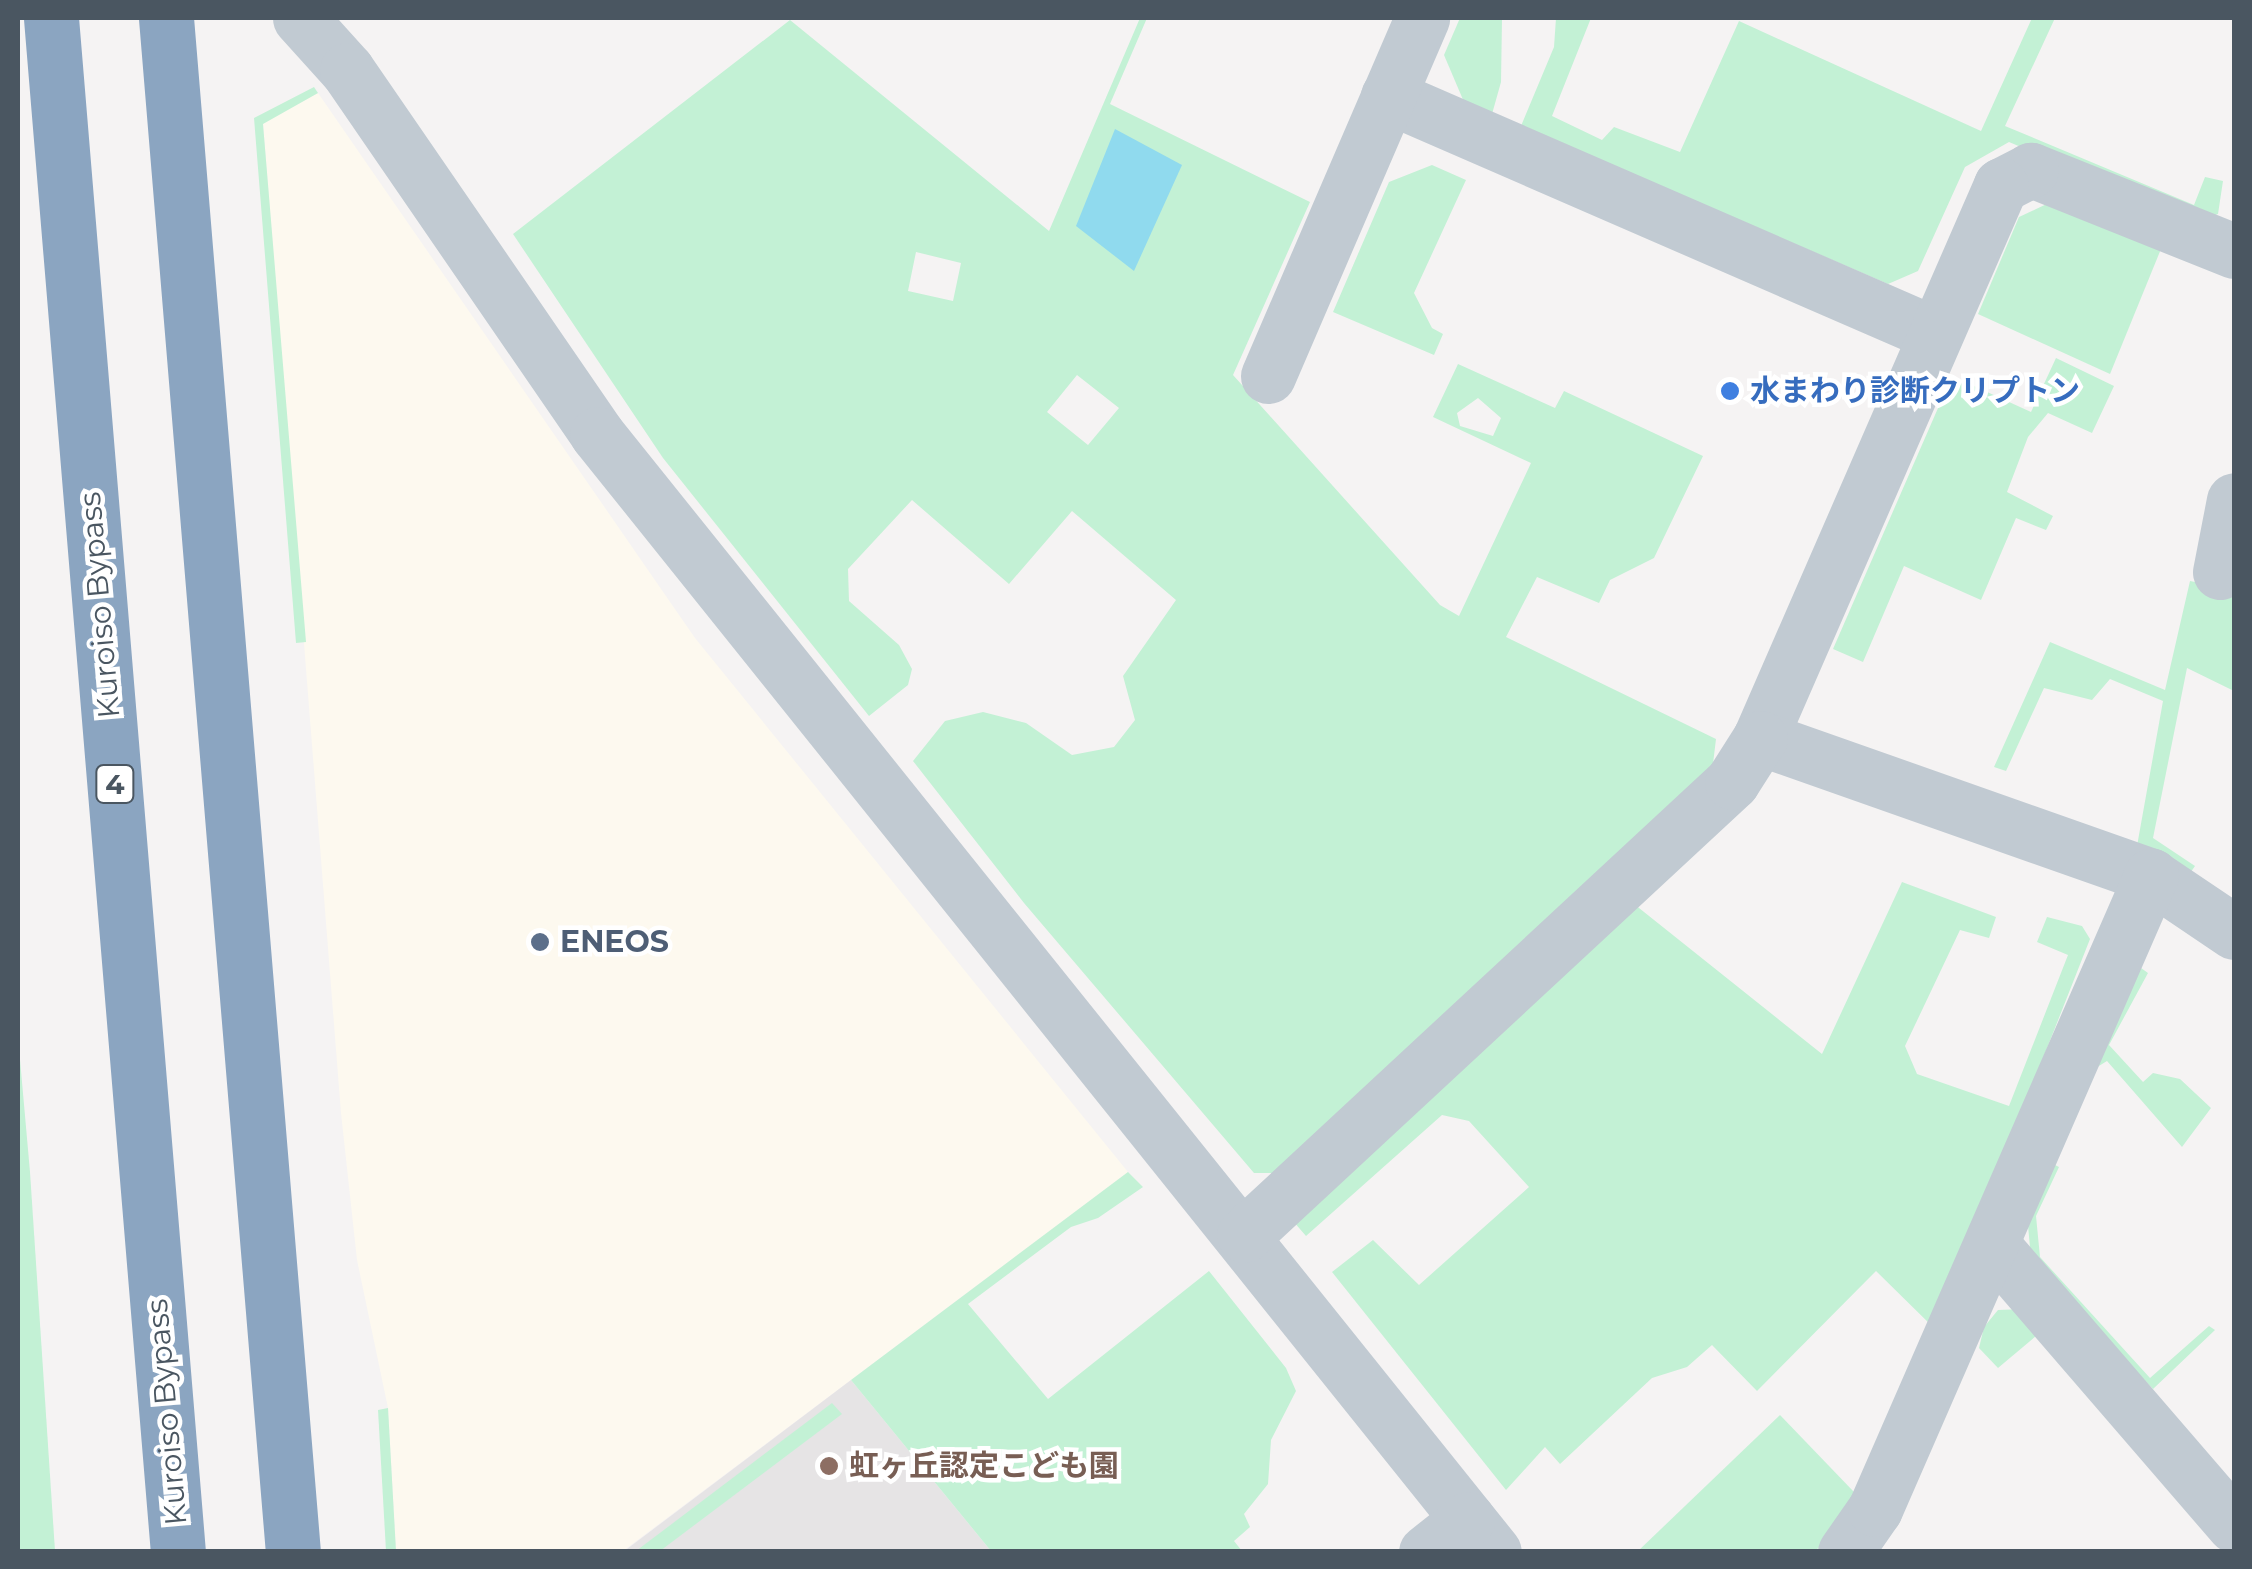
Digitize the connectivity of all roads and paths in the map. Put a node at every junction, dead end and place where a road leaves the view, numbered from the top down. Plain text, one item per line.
1 (51, 18) edge
2 (166, 18) edge
3 (300, 18) edge
4 (1422, 18) edge
5 (1388, 96) junction
6 (2234, 251) edge
7 (1935, 334) junction
8 (1268, 376) dead end
9 (2234, 500) edge
10 (2220, 572) dead end
11 (1760, 738) junction
12 (2151, 876) junction
13 (2234, 932) edge
14 (1244, 1235) junction
15 (1992, 1246) junction
16 (2234, 1525) edge
17 (1481, 1535) edge
18 (178, 1552) edge
19 (293, 1552) edge
20 (1426, 1552) edge
21 (1845, 1552) edge

1 - 18 highway, Kuroiso Bypass / 4
2 - 19 highway
3 - 14 street
4 - 5 street
5 - 7 street
5 - 8 street
6 - 7 street
7 - 11 street
9 - 10 street
11 - 12 street
11 - 14 street
12 - 13 street
12 - 15 street
14 - 17 street
15 - 16 street
15 - 21 street
17 - 20 street

